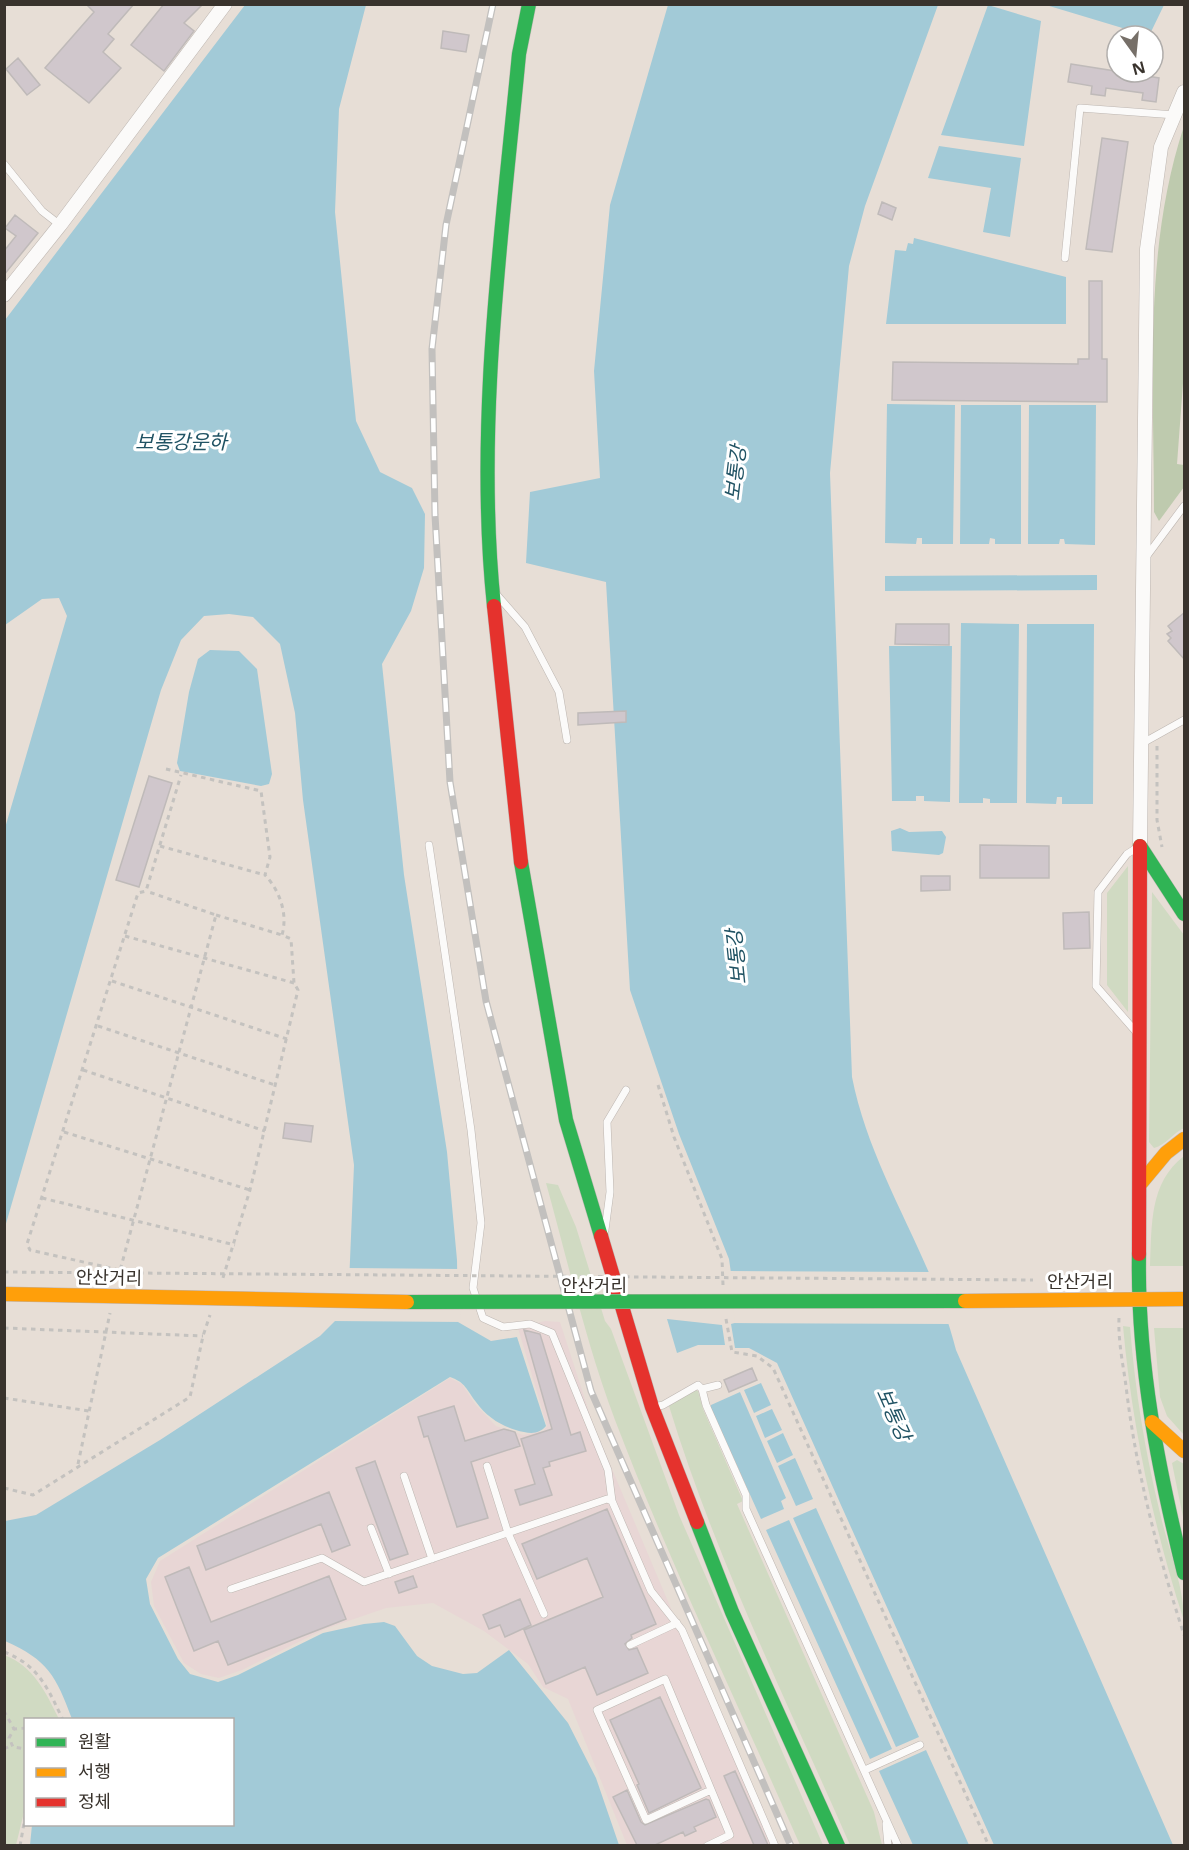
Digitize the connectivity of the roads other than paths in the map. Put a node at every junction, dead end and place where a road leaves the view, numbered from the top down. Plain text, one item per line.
1 (225, 4) edge
2 (529, 4) edge
3 (1185, 92) edge
4 (1175, 115) junction
5 (4, 164) edge
6 (60, 225) junction
7 (1065, 258) dead end
8 (4, 295) edge
9 (1185, 506) edge
10 (1143, 560) junction
11 (492, 588) junction
12 (1185, 720) edge
13 (567, 740) dead end
14 (1141, 744) junction
15 (429, 845) dead end
16 (1140, 846) junction
17 (1185, 914) edge
18 (1139, 1035) junction
19 (626, 1090) dead end
20 (1185, 1140) edge
21 (1141, 1184) junction
22 (603, 1250) junction
23 (4, 1294) edge
24 (1185, 1299) edge
25 (718, 1385) dead end
26 (702, 1389) junction
27 (652, 1407) junction
28 (1152, 1422) junction
29 (1185, 1451) edge
30 (487, 1466) dead end
31 (404, 1476) dead end
32 (612, 1501) junction
33 (371, 1528) dead end
34 (508, 1533) junction
35 (432, 1559) junction
36 (1185, 1573) edge
37 (389, 1574) junction
38 (231, 1589) dead end
39 (544, 1614) dead end
40 (677, 1623) junction
41 (630, 1645) dead end
42 (920, 1746) dead end
43 (864, 1770) junction
44 (711, 1790) junction
45 (884, 1815) junction
46 (707, 1845) edge
47 (775, 1845) edge
48 (838, 1845) edge
49 (888, 1845) edge
50 (898, 1845) edge

1 - 6 street
2 - 11 main road
3 - 4 street
4 - 7 lane
4 - 10 street
5 - 6 lane
6 - 8 street
9 - 10 lane
10 - 14 street
11 - 13 lane
11 - 22 main road
12 - 14 lane
14 - 16 street
15 - 32 lane
16 - 17 main road
16 - 18 main road
16 - 18 lane
18 - 21 main road
19 - 22 lane
20 - 21 main road
21 - 28 main road
22 - 27 main road
23 - 24 main road, 안산거리, bridge
25 - 26 lane
26 - 27 lane
26 - 43 lane
27 - 48 main road
28 - 29 main road
28 - 36 main road
30 - 34 lane
31 - 35 lane
32 - 34 lane
32 - 40 lane
33 - 37 lane
34 - 35 lane
34 - 39 lane
35 - 37 lane
37 - 38 lane
40 - 41 lane
40 - 47 lane
42 - 43 lane
43 - 45 lane
44 - 44 lane
44 - 46 lane
45 - 49 lane
45 - 50 lane

